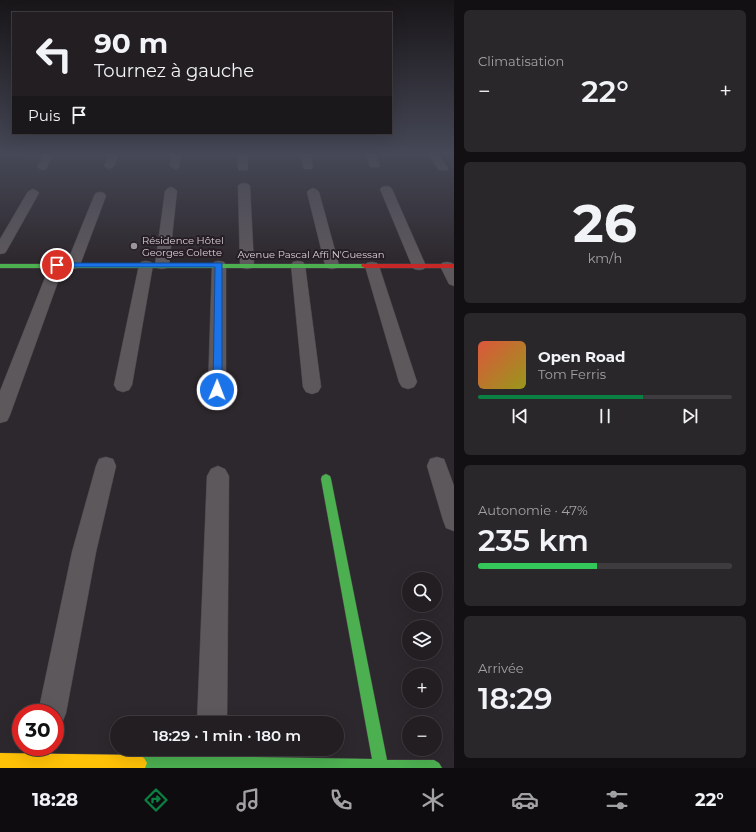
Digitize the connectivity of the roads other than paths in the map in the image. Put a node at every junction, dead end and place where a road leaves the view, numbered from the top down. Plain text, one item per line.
1 (386, 189) dead end
2 (244, 190) edge
3 (171, 191) dead end
4 (313, 192) dead end
5 (33, 193) dead end
6 (100, 196) dead end
7 (0, 250) edge
8 (65, 265) junction
9 (146, 265) junction
10 (162, 265) junction
11 (219, 265) junction
12 (247, 265) junction
13 (298, 265) junction
14 (332, 265) junction
15 (0, 266) edge
16 (372, 266) junction
17 (419, 266) junction
18 (450, 266) edge
19 (454, 282) edge
20 (408, 382) dead end
21 (123, 385) dead end
22 (312, 387) dead end
23 (217, 390) dead end
24 (0, 415) edge
25 (106, 466) dead end
26 (437, 466) dead end
27 (218, 476) dead end
28 (326, 480) dead end
29 (454, 520) edge
30 (54, 704) edge
31 (212, 716) edge
32 (64, 754) edge
33 (36, 756) edge
34 (211, 757) edge
35 (7, 763) edge
36 (345, 767) edge
37 (381, 767) edge
38 (434, 768) edge

1 - 17 street
2 - 12 street
3 - 10 street
4 - 14 street
5 - 7 street
6 - 8 street
8 - 9 street, Avenue Pascal Affi N'Guessan
8 - 15 street, Avenue Pascal Affi N'Guessan
8 - 24 street
9 - 10 street, Avenue Pascal Affi N'Guessan
9 - 21 street
10 - 11 street, Avenue Pascal Affi N'Guessan
11 - 12 street, Avenue Pascal Affi N'Guessan
11 - 23 street
12 - 13 street, Avenue Pascal Affi N'Guessan
13 - 14 street, Avenue Pascal Affi N'Guessan
13 - 22 street
14 - 16 street, Avenue Pascal Affi N'Guessan
16 - 17 street, Avenue Pascal Affi N'Guessan
16 - 20 street
17 - 18 street, Avenue Pascal Affi N'Guessan
18 - 19 street
25 - 30 street
26 - 29 street
27 - 31 street
28 - 37 street
32 - 34 street
33 - 35 street
34 - 36 street
36 - 37 street
37 - 38 street

